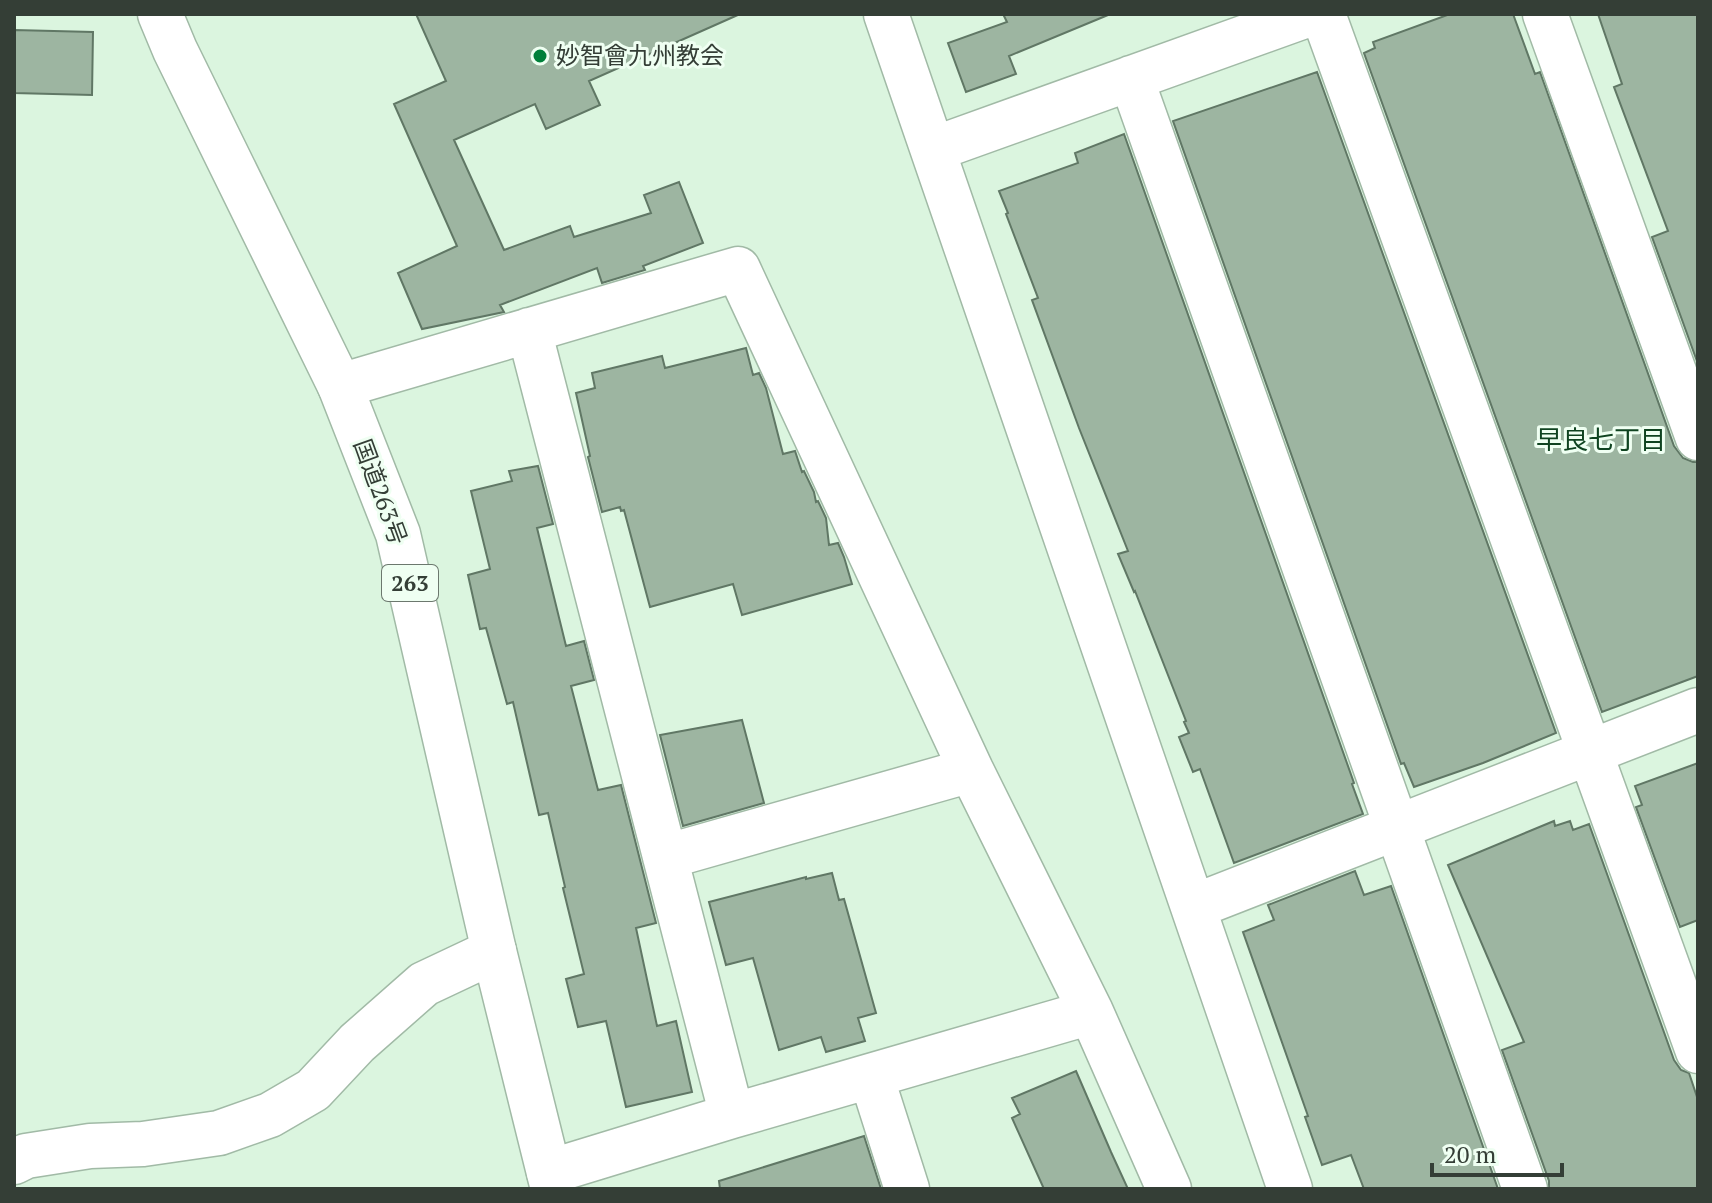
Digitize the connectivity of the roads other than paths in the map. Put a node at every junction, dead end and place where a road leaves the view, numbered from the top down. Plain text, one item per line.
1 (160, 14) edge
2 (886, 14) edge
3 (1310, 14) edge
4 (1323, 14) edge
5 (1545, 14) edge
6 (1131, 78) junction
7 (934, 149) junction
8 (529, 330) junction
9 (340, 386) junction
10 (1698, 438) edge
11 (1698, 710) edge
12 (1589, 751) junction
13 (971, 770) junction
14 (1397, 827) junction
15 (665, 857) junction
16 (1193, 907) junction
17 (494, 951) junction
18 (1091, 1012) junction
19 (1698, 1051) edge
20 (871, 1076) junction
21 (732, 1116) junction
22 (14, 1162) edge
23 (551, 1181) edge
24 (907, 1189) edge
25 (1169, 1189) edge
26 (1290, 1189) edge
27 (1525, 1189) edge

1 - 9 main road, 国道263号 / 263
2 - 7 main road
3 - 6 main road
4 - 12 main road
5 - 10 main road
6 - 7 main road
6 - 14 main road
7 - 16 main road
8 - 9 main road
8 - 13 main road
8 - 15 main road
9 - 17 main road, 国道263号 / 263
11 - 12 main road
12 - 14 main road
12 - 19 main road
13 - 15 main road
13 - 18 main road
14 - 16 main road
14 - 27 main road
15 - 21 main road
16 - 26 main road
17 - 22 main road
17 - 23 main road, 国道263号 / 263
18 - 20 main road
18 - 25 main road
20 - 21 main road
20 - 24 main road
21 - 23 main road

